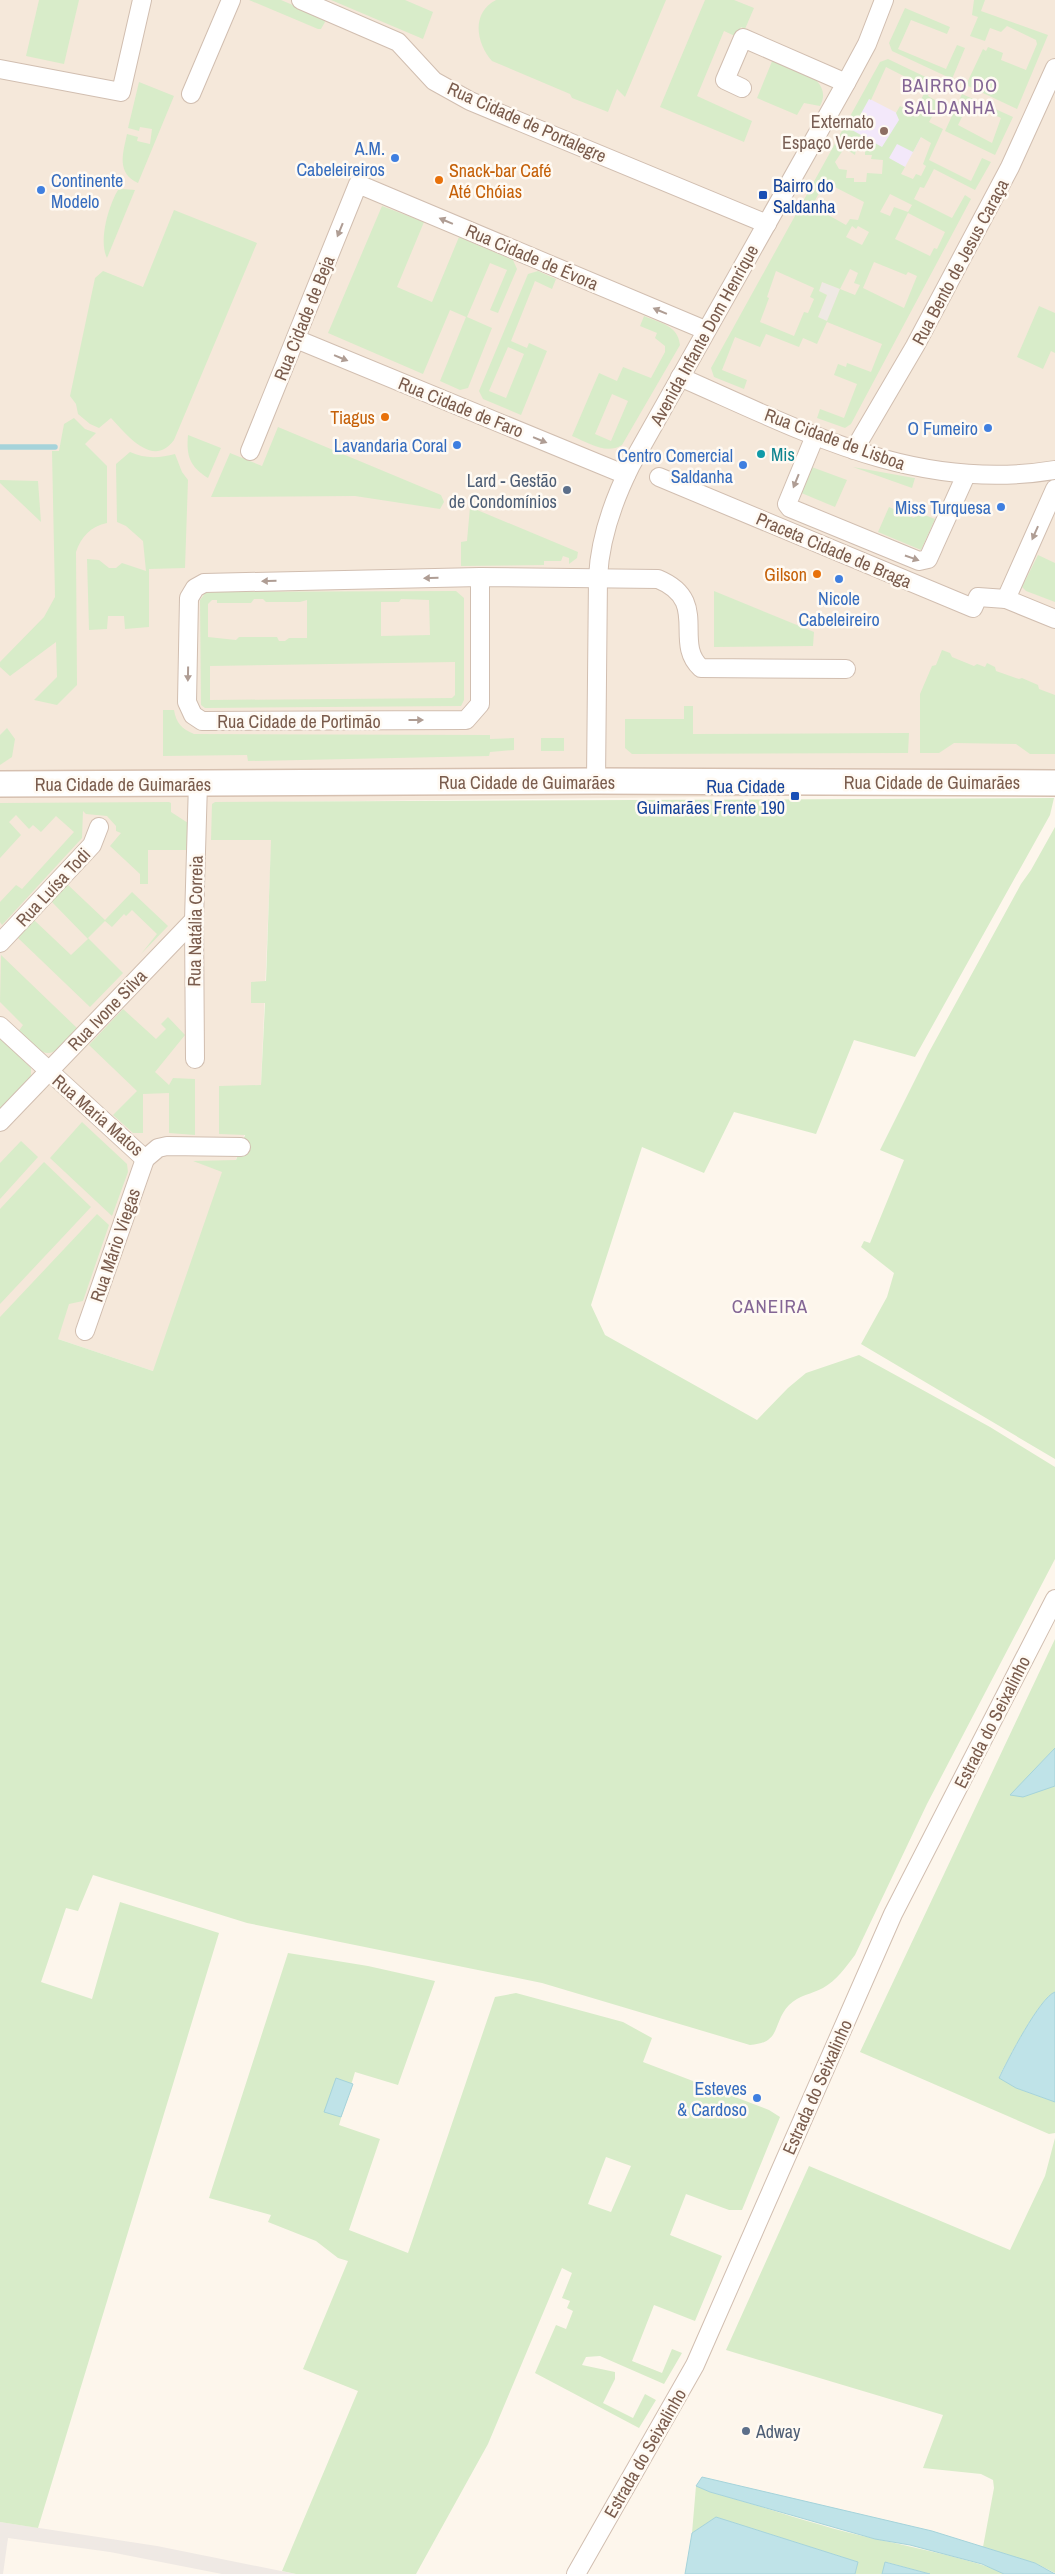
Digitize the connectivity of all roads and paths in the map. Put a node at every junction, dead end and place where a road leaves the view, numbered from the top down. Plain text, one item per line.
1 (142, 0) edge
2 (231, 0) edge
3 (301, 0) edge
4 (884, 0) edge
5 (0, 69) edge
6 (1054, 77) edge
7 (846, 83) junction
8 (742, 88) dead end
9 (191, 94) dead end
10 (358, 184) joint
11 (767, 224) junction
12 (705, 330) junction
13 (296, 340) junction
14 (680, 377) junction
15 (815, 436) junction
16 (854, 450) junction
17 (250, 451) dead end
18 (1055, 470) edge
19 (626, 475) junction
20 (966, 475) junction
21 (659, 477) dead end
22 (1055, 489) edge
23 (480, 577) junction
24 (598, 577) junction
25 (1006, 599) junction
26 (1055, 619) edge
27 (846, 669) dead end
28 (596, 781) junction
29 (1055, 782) edge
30 (0, 784) edge
31 (198, 784) junction
32 (99, 827) dead end
33 (194, 920) junction
34 (0, 943) edge
35 (0, 1026) edge
36 (195, 1059) dead end
37 (48, 1071) junction
38 (0, 1122) edge
39 (241, 1146) dead end
40 (145, 1159) junction
41 (85, 1331) dead end
42 (1055, 1599) edge
43 (576, 2574) edge

1 - 5 street
2 - 9 street
3 - 11 street, Rua Cidade de Portalegre
4 - 7 street, Avenida Infante Dom Henrique
6 - 16 street, Rua Bento de Jesus Caraça
7 - 8 street
7 - 11 street, Avenida Infante Dom Henrique
12 -> 10 street, Rua Cidade de Évora
10 -> 13 street, Rua Cidade de Beja
11 - 12 street, Avenida Infante Dom Henrique
12 - 14 street, Avenida Infante Dom Henrique
13 - 17 street, Rua Cidade de Beja
13 -> 19 street, Rua Cidade de Faro
14 - 15 street, Rua Cidade de Lisboa
14 - 19 street, Avenida Infante Dom Henrique
15 - 16 street, Rua Cidade de Lisboa
15 -> 20 street, Praceta Cidade de Braga
16 - 20 street, Rua Cidade de Lisboa
18 - 20 street, Rua Cidade de Lisboa
19 - 24 street, Avenida Infante Dom Henrique
21 - 25 street, Praceta Cidade de Braga
22 -> 25 street
23 -> 23 street, Rua Cidade de Portimão
23 - 24 street, Rua Cidade de Portimão
24 - 27 street, Rua Cidade de Portimão
24 - 28 street, Avenida Infante Dom Henrique
25 - 26 street
28 - 29 main road, Rua Cidade de Guimarães
28 - 31 main road, Rua Cidade de Guimarães
30 - 31 main road, Rua Cidade de Guimarães
31 - 33 street, Rua Natália Correia
32 - 34 street, Rua Luísa Todi
33 - 36 street, Rua Natália Correia
33 - 37 street, Rua Ivone Silva
35 - 37 street, Rua Maria Matos
37 - 38 street, Rua Ivone Silva
37 - 40 street, Rua Maria Matos
39 - 40 street, Rua Maria Matos
40 - 41 street, Rua Mário Viegas
42 - 43 street, Estrada do Seixalinho

